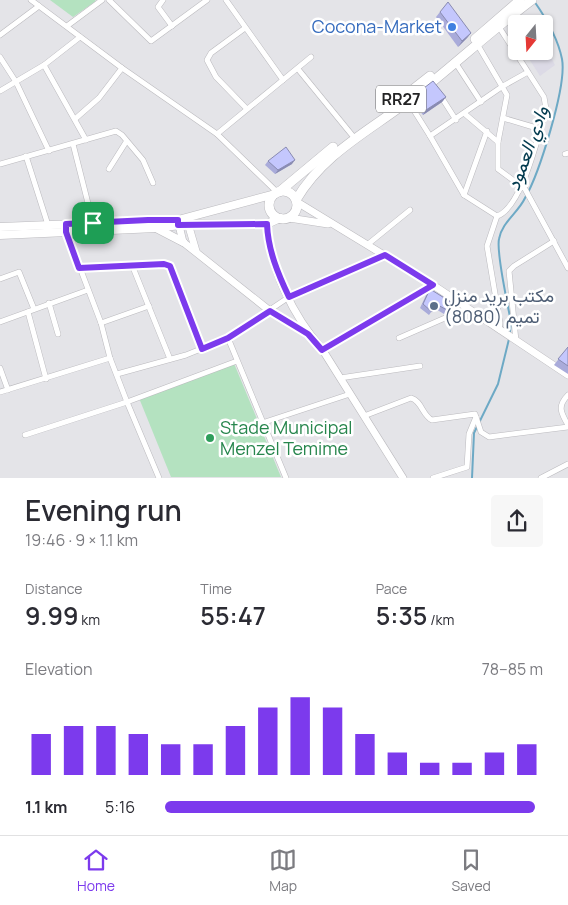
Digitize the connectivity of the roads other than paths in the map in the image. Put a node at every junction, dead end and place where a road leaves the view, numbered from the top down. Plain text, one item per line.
1 (31, 0) edge
2 (100, 0) edge
3 (109, 0) edge
4 (163, 0) edge
5 (207, 0) edge
6 (226, 0) edge
7 (532, 0) edge
8 (519, 2) edge
9 (39, 6) junction
10 (67, 26) junction
11 (172, 26) junction
12 (499, 27) junction
13 (245, 28) junction
14 (0, 35) edge
15 (80, 37) junction
16 (473, 40) junction
17 (0, 57) edge
18 (311, 57) dead end
19 (455, 62) junction
20 (44, 65) junction
21 (122, 68) junction
22 (298, 69) junction
23 (528, 72) junction
24 (283, 80) junction
25 (16, 82) junction
26 (432, 82) junction
27 (503, 86) junction
28 (0, 91) edge
29 (408, 102) junction
30 (481, 102) junction
31 (246, 108) junction
32 (465, 114) junction
33 (503, 118) junction
34 (75, 119) junction
35 (456, 120) junction
36 (540, 129) junction
37 (487, 130) junction
38 (217, 134) junction
39 (352, 135) junction
40 (430, 136) junction
41 (86, 140) junction
42 (126, 142) junction
43 (498, 142) junction
44 (73, 144) junction
45 (48, 150) junction
46 (26, 156) junction
47 (0, 164) edge
48 (109, 169) dead end
49 (154, 183) dead end
50 (523, 187) junction
51 (277, 193) junction
52 (464, 195) junction
53 (297, 201) junction
54 (410, 210) dead end
55 (497, 216) junction
56 (285, 218) junction
57 (187, 221) junction
58 (178, 222) junction
59 (93, 223) junction
60 (267, 224) junction
61 (48, 225) junction
62 (333, 225) junction
63 (0, 227) edge
64 (66, 228) junction
65 (156, 228) junction
66 (0, 235) edge
67 (554, 241) junction
68 (184, 242) junction
69 (367, 245) junction
70 (196, 251) junction
71 (385, 255) junction
72 (132, 265) junction
73 (79, 268) junction
74 (568, 268) edge
75 (0, 279) edge
76 (433, 285) junction
77 (88, 290) junction
78 (289, 297) junction
79 (49, 303) junction
80 (149, 306) junction
81 (468, 308) junction
82 (34, 309) junction
83 (270, 311) junction
84 (28, 312) junction
85 (0, 322) edge
86 (101, 323) junction
87 (499, 330) junction
88 (58, 334) dead end
89 (308, 334) junction
90 (228, 338) junction
91 (399, 338) dead end
92 (514, 340) junction
93 (202, 349) junction
94 (322, 350) junction
95 (110, 358) junction
96 (170, 359) junction
97 (237, 361) junction
98 (420, 366) dead end
99 (0, 368) edge
100 (117, 374) junction
101 (568, 375) edge
102 (340, 378) junction
103 (46, 379) junction
104 (8, 390) junction
105 (0, 392) edge
106 (350, 394) junction
107 (568, 395) edge
108 (127, 402) junction
109 (364, 416) junction
110 (477, 417) junction
111 (262, 423) junction
112 (568, 426) edge
113 (25, 435) dead end
114 (568, 464) edge
115 (160, 478) edge
116 (286, 478) edge
117 (403, 478) edge
118 (433, 478) edge
119 (541, 478) edge

1 - 9 street
2 - 10 street
3 - 11 street
4 - 11 street
5 - 11 street
6 - 13 street
7 - 8 highway, RR27
8 - 12 highway, RR27
8 - 16 highway, RR27
9 - 10 street
9 - 14 street
10 - 15 street
12 - 16 highway, RR27
12 - 23 street
13 - 24 street
13 - 31 street
15 - 20 street
15 - 21 street
16 - 19 highway, RR27
16 - 27 street
16 - 39 highway, RR27
17 - 25 street
18 - 22 street
19 - 26 highway, RR27
19 - 30 street
20 - 25 street
20 - 34 street
21 - 34 street
21 - 38 street
22 - 24 street
22 - 39 street
23 - 27 street
23 - 36 street
24 - 31 street
25 - 28 street
25 - 45 street
26 - 29 highway, RR27
26 - 35 street
27 - 30 street
27 - 33 street
29 - 40 street
29 - 53 highway, RR27
30 - 32 street
31 - 38 street
32 - 35 street
32 - 37 street
33 - 36 street
33 - 43 street
34 - 41 street
35 - 40 street
36 - 50 street
37 - 43 street
37 - 52 street
38 - 51 street
39 - 51 highway, RR27
40 - 52 street
41 - 42 street
41 - 44 street
42 - 48 street
42 - 49 street
43 - 50 street
44 - 45 street
44 - 59 street
45 - 46 street
46 - 47 street
46 - 61 street
50 - 55 street
50 - 67 street
51 - 53 highway
51 - 56 highway
51 - 57 main road, RR27
52 - 55 street
53 - 56 highway, RR27
53 - 62 main road
54 - 69 street
55 - 87 street
56 - 60 main road, RR27
56 - 62 main road
57 - 58 main road, RR27
57 - 60 main road, RR27
57 - 70 main road
58 - 59 main road, RR27
58 - 65 main road, RR27
58 - 68 main road
59 - 64 main road, RR27
60 - 78 main road
61 - 63 main road, RR27
61 - 64 main road, RR27
62 - 69 main road
64 - 65 main road, RR27
64 - 66 main road, RR27
64 - 73 street
65 - 68 main road
67 - 74 street
67 - 92 street
68 - 70 main road
69 - 71 main road
70 - 83 main road
71 - 76 main road
71 - 78 street
72 - 73 street
72 - 80 street
72 - 93 street
73 - 77 street
75 - 82 street
76 - 81 main road
76 - 94 street
77 - 79 street
77 - 86 street
78 - 83 street
78 - 89 main road
79 - 82 street
79 - 88 street
80 - 86 street
80 - 96 street
81 - 87 main road
81 - 91 street
82 - 84 street
83 - 89 main road
83 - 90 street
84 - 85 street
84 - 103 street
86 - 95 street
87 - 92 main road
89 - 94 main road
90 - 93 street
90 - 97 street
92 - 101 main road
93 - 96 street
94 - 102 main road
95 - 100 street
95 - 103 street
96 - 100 street
97 - 108 street
97 - 111 street
98 - 102 street
99 - 104 street
100 - 108 street
102 - 106 main road
103 - 104 street
104 - 105 street
106 - 109 main road
106 - 111 street
107 - 112 street
108 - 113 street
108 - 115 street
109 - 110 street
109 - 117 main road
110 - 112 street
110 - 118 street
111 - 116 street
114 - 119 street

